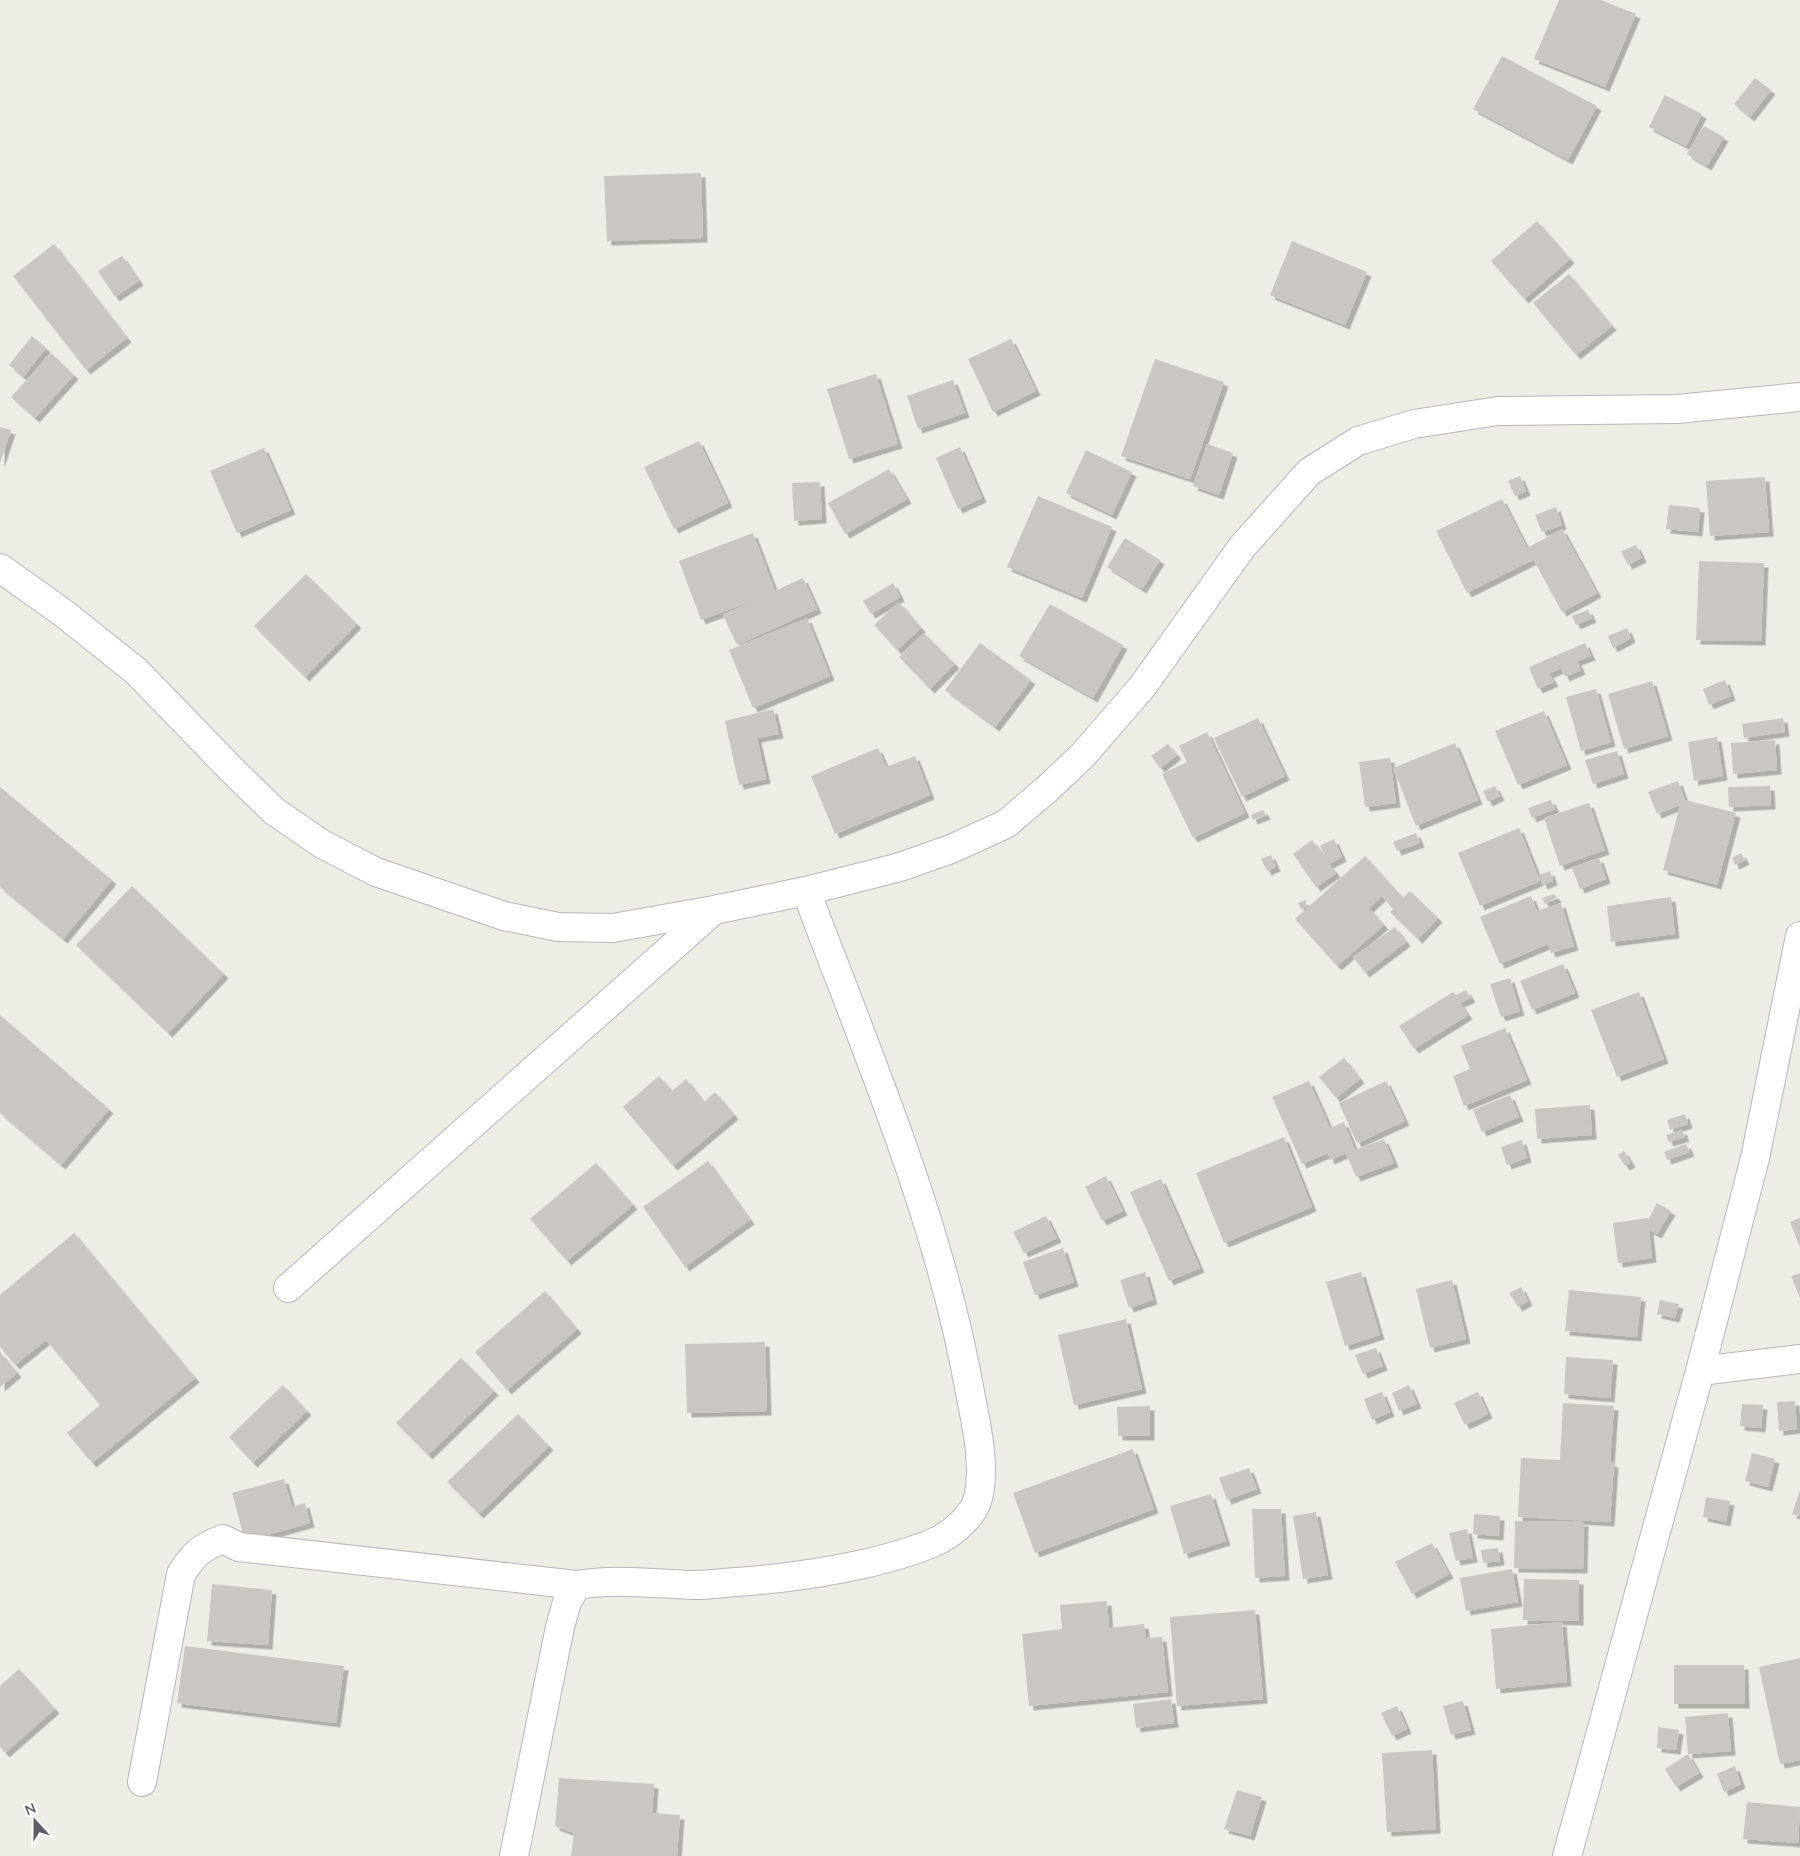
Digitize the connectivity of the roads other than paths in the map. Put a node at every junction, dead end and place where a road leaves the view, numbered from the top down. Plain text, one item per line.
1 (1800, 397) edge
2 (0, 568) edge
3 (806, 891) junction
4 (714, 910) junction
5 (1800, 936) edge
6 (288, 1288) dead end
7 (1800, 1360) edge
8 (1700, 1371) junction
9 (577, 1585) junction
10 (142, 1782) dead end
11 (514, 1856) edge
12 (1567, 1856) edge

1 - 3 street
2 - 4 street
3 - 4 street
3 - 9 street
4 - 6 street
5 - 8 street
7 - 8 street
8 - 12 street
9 - 10 street
9 - 11 street

